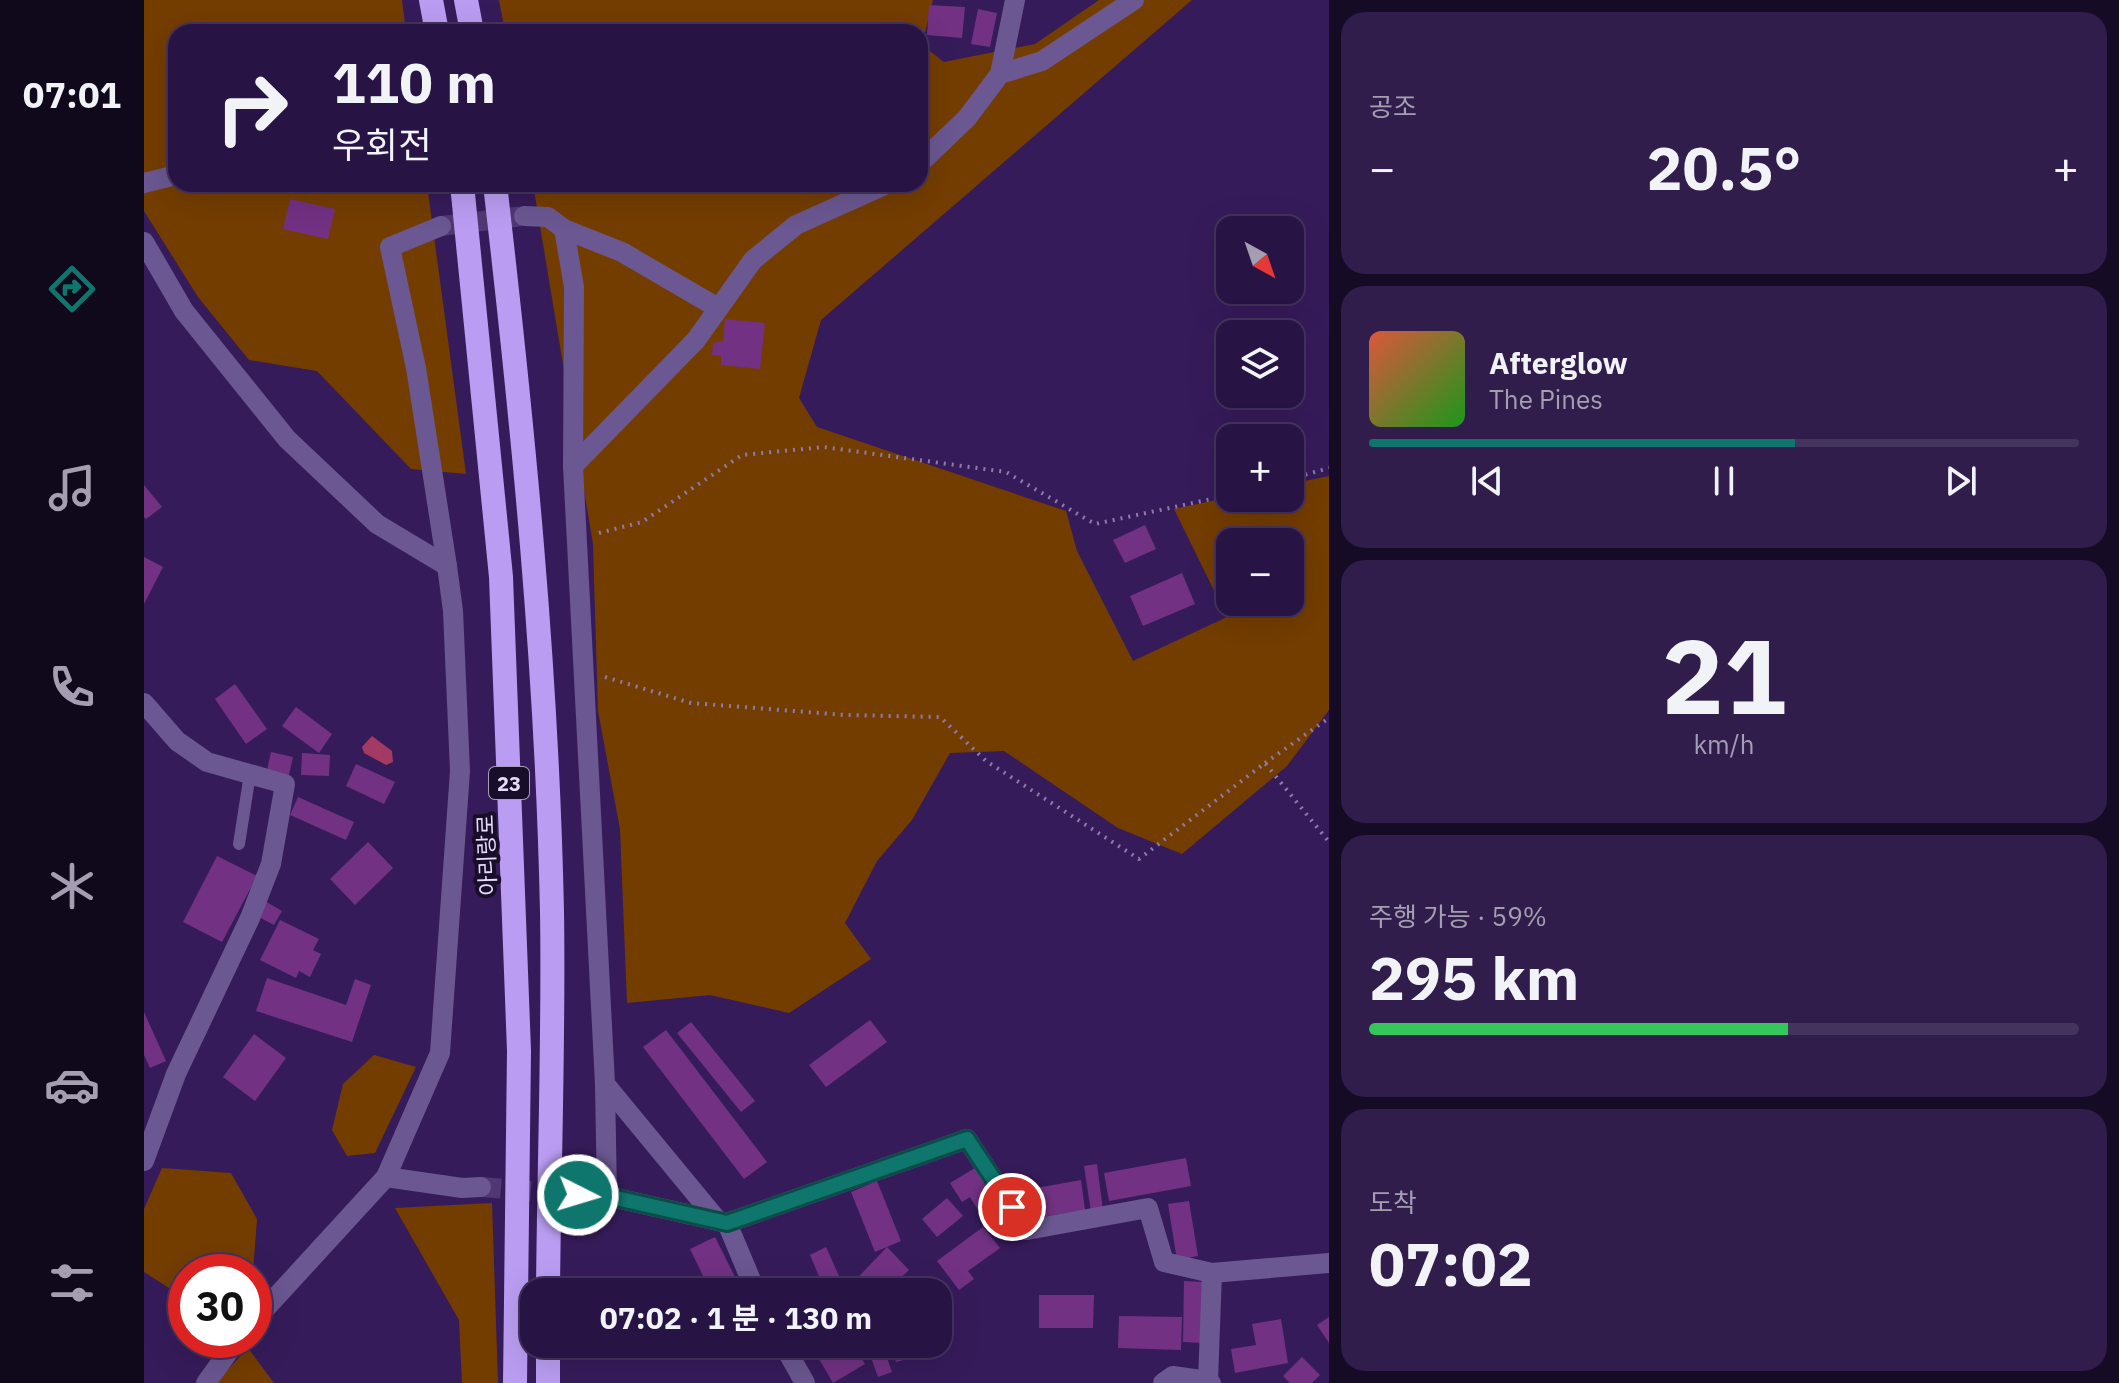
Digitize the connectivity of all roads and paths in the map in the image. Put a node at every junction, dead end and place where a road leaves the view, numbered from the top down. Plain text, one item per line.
1 (431, 0) edge
2 (466, 0) edge
3 (1015, 0) edge
4 (1134, 0) edge
5 (436, 24) edge
6 (470, 24) edge
7 (1000, 74) junction
8 (928, 155) edge
9 (168, 177) edge
10 (144, 183) edge
11 (463, 192) edge
12 (496, 192) edge
13 (869, 192) edge
14 (524, 216) tunnel mouth
15 (441, 226) tunnel mouth
16 (564, 229) junction
17 (144, 242) edge
18 (718, 308) junction
19 (573, 466) junction
20 (1329, 468) edge
21 (1304, 475) edge
22 (1216, 498) edge
23 (577, 539) junction
24 (447, 566) junction
25 (584, 671) junction
26 (144, 703) edge
27 (1329, 718) edge
28 (1265, 763) junction
29 (250, 774) junction
30 (1329, 842) edge
31 (239, 844) dead end
32 (605, 1084) junction
33 (144, 1161) edge
34 (386, 1177) junction
35 (481, 1187) tunnel mouth
36 (578, 1195) tunnel mouth
37 (607, 1196) junction
38 (723, 1222) junction
39 (1329, 1263) edge
40 (1212, 1273) junction
41 (548, 1278) edge
42 (749, 1278) edge
43 (272, 1301) edge
44 (224, 1358) edge
45 (548, 1358) edge
46 (791, 1358) edge
47 (1210, 1382) edge
48 (206, 1383) edge
49 (515, 1383) edge
50 (548, 1383) edge
51 (805, 1383) edge
52 (1163, 1383) edge

1 - 5 highway
2 - 6 highway
3 - 7 street
4 - 7 street
7 - 8 street
9 - 10 street
11 - 49 highway, 아리랑로 / 23
12 - 41 highway, 23
13 - 18 street
14 - 16 street
15 - 24 street
16 - 18 street
16 - 19 street
17 - 24 street
18 - 19 street
19 - 23 street
20 - 21 path
22 - 23 path
23 - 25 street
24 - 34 street
25 - 28 path
25 - 32 street
26 - 29 street
27 - 28 path
28 - 30 path
29 - 31 lane
29 - 33 street
32 - 37 street
32 - 38 street
34 - 35 street
34 - 43 street
36 - 37 street
37 - 38 street
38 - 40 street
38 - 42 street
39 - 40 street
40 - 47 street
44 - 48 street
45 - 50 highway
46 - 51 street
47 - 52 street

